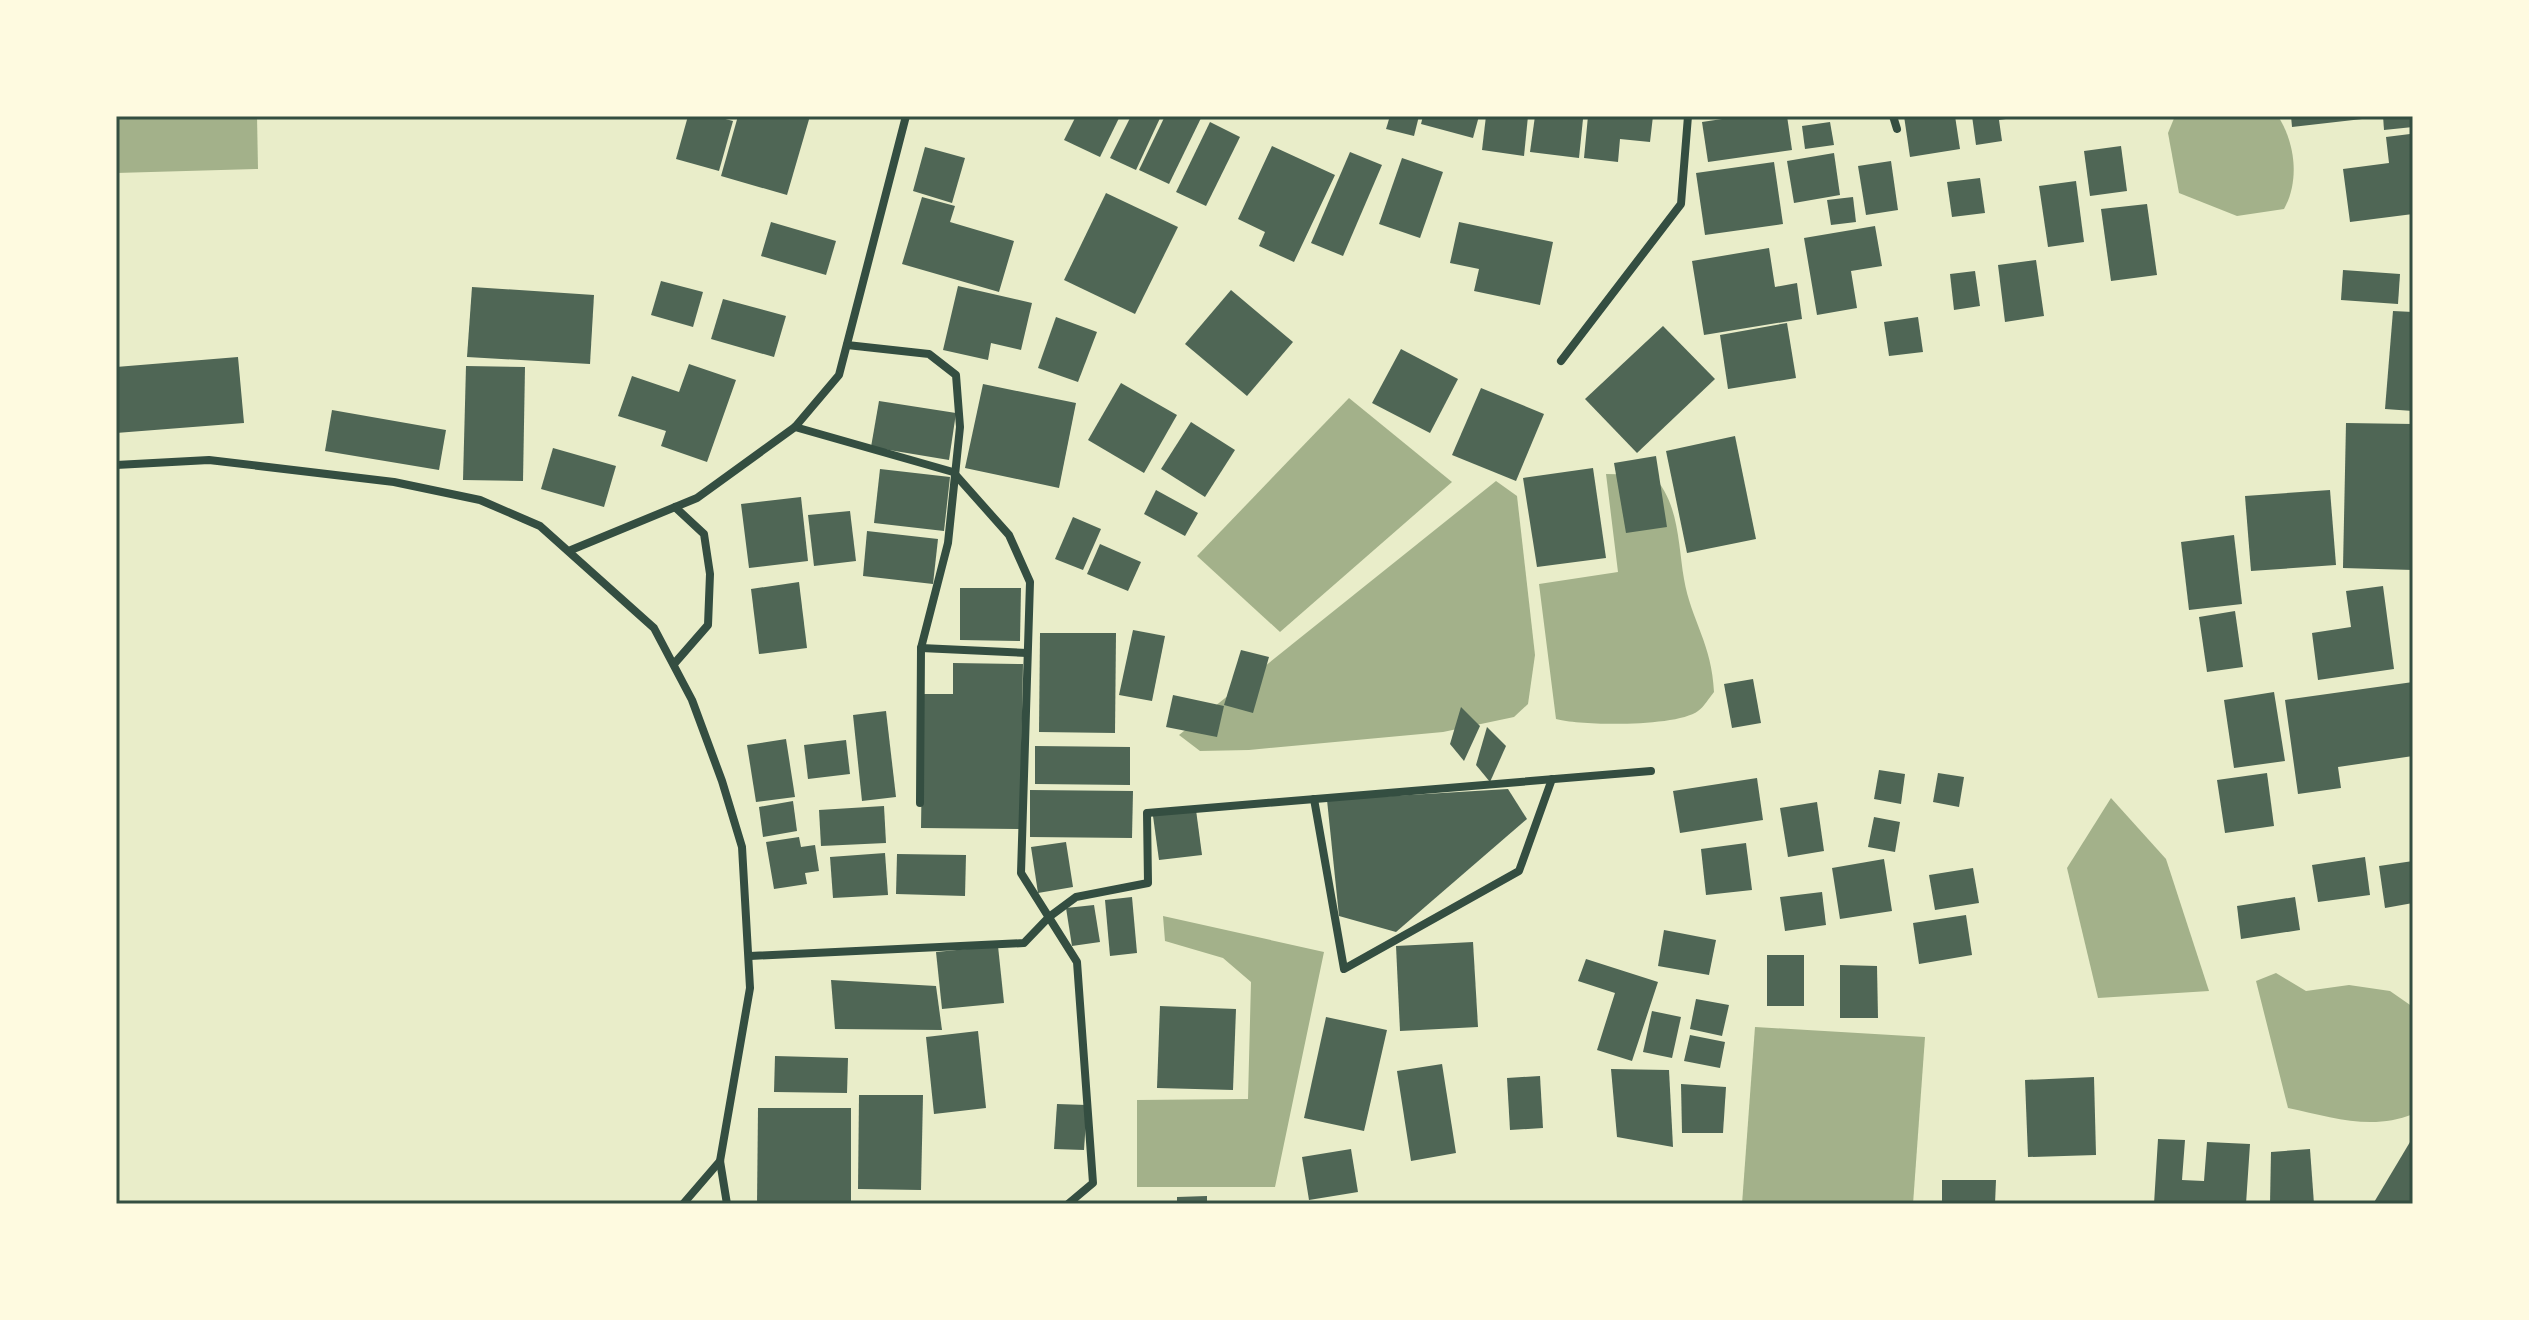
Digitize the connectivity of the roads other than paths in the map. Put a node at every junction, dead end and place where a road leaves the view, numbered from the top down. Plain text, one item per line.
1 (906, 116) edge
2 (1688, 116) edge
3 (1893, 116) edge
4 (1897, 129) dead end
5 (847, 345) junction
6 (1561, 361) dead end
7 (795, 427) junction
8 (116, 465) edge
9 (953, 472) junction
10 (675, 507) junction
11 (571, 550) junction
12 (921, 648) junction
13 (1027, 653) junction
14 (674, 664) junction
15 (1651, 771) dead end
16 (1552, 779) junction
17 (1314, 799) junction
18 (920, 803) dead end
19 (1049, 917) junction
20 (750, 956) junction
21 (720, 1161) junction
22 (683, 1204) edge
23 (727, 1204) edge
24 (1068, 1204) edge

1 - 5 street
2 - 6 street
3 - 4 street
5 - 7 street
5 - 9 street
7 - 9 street
7 - 10 street
8 - 11 street
9 - 12 street
9 - 13 street
10 - 11 street
10 - 14 street
11 - 14 street
12 - 13 street
12 - 18 street
13 - 19 street
14 - 20 street
15 - 16 street
16 - 17 street
16 - 17 street
17 - 19 street
19 - 20 street
19 - 24 street
20 - 21 street
21 - 22 street
21 - 23 street

